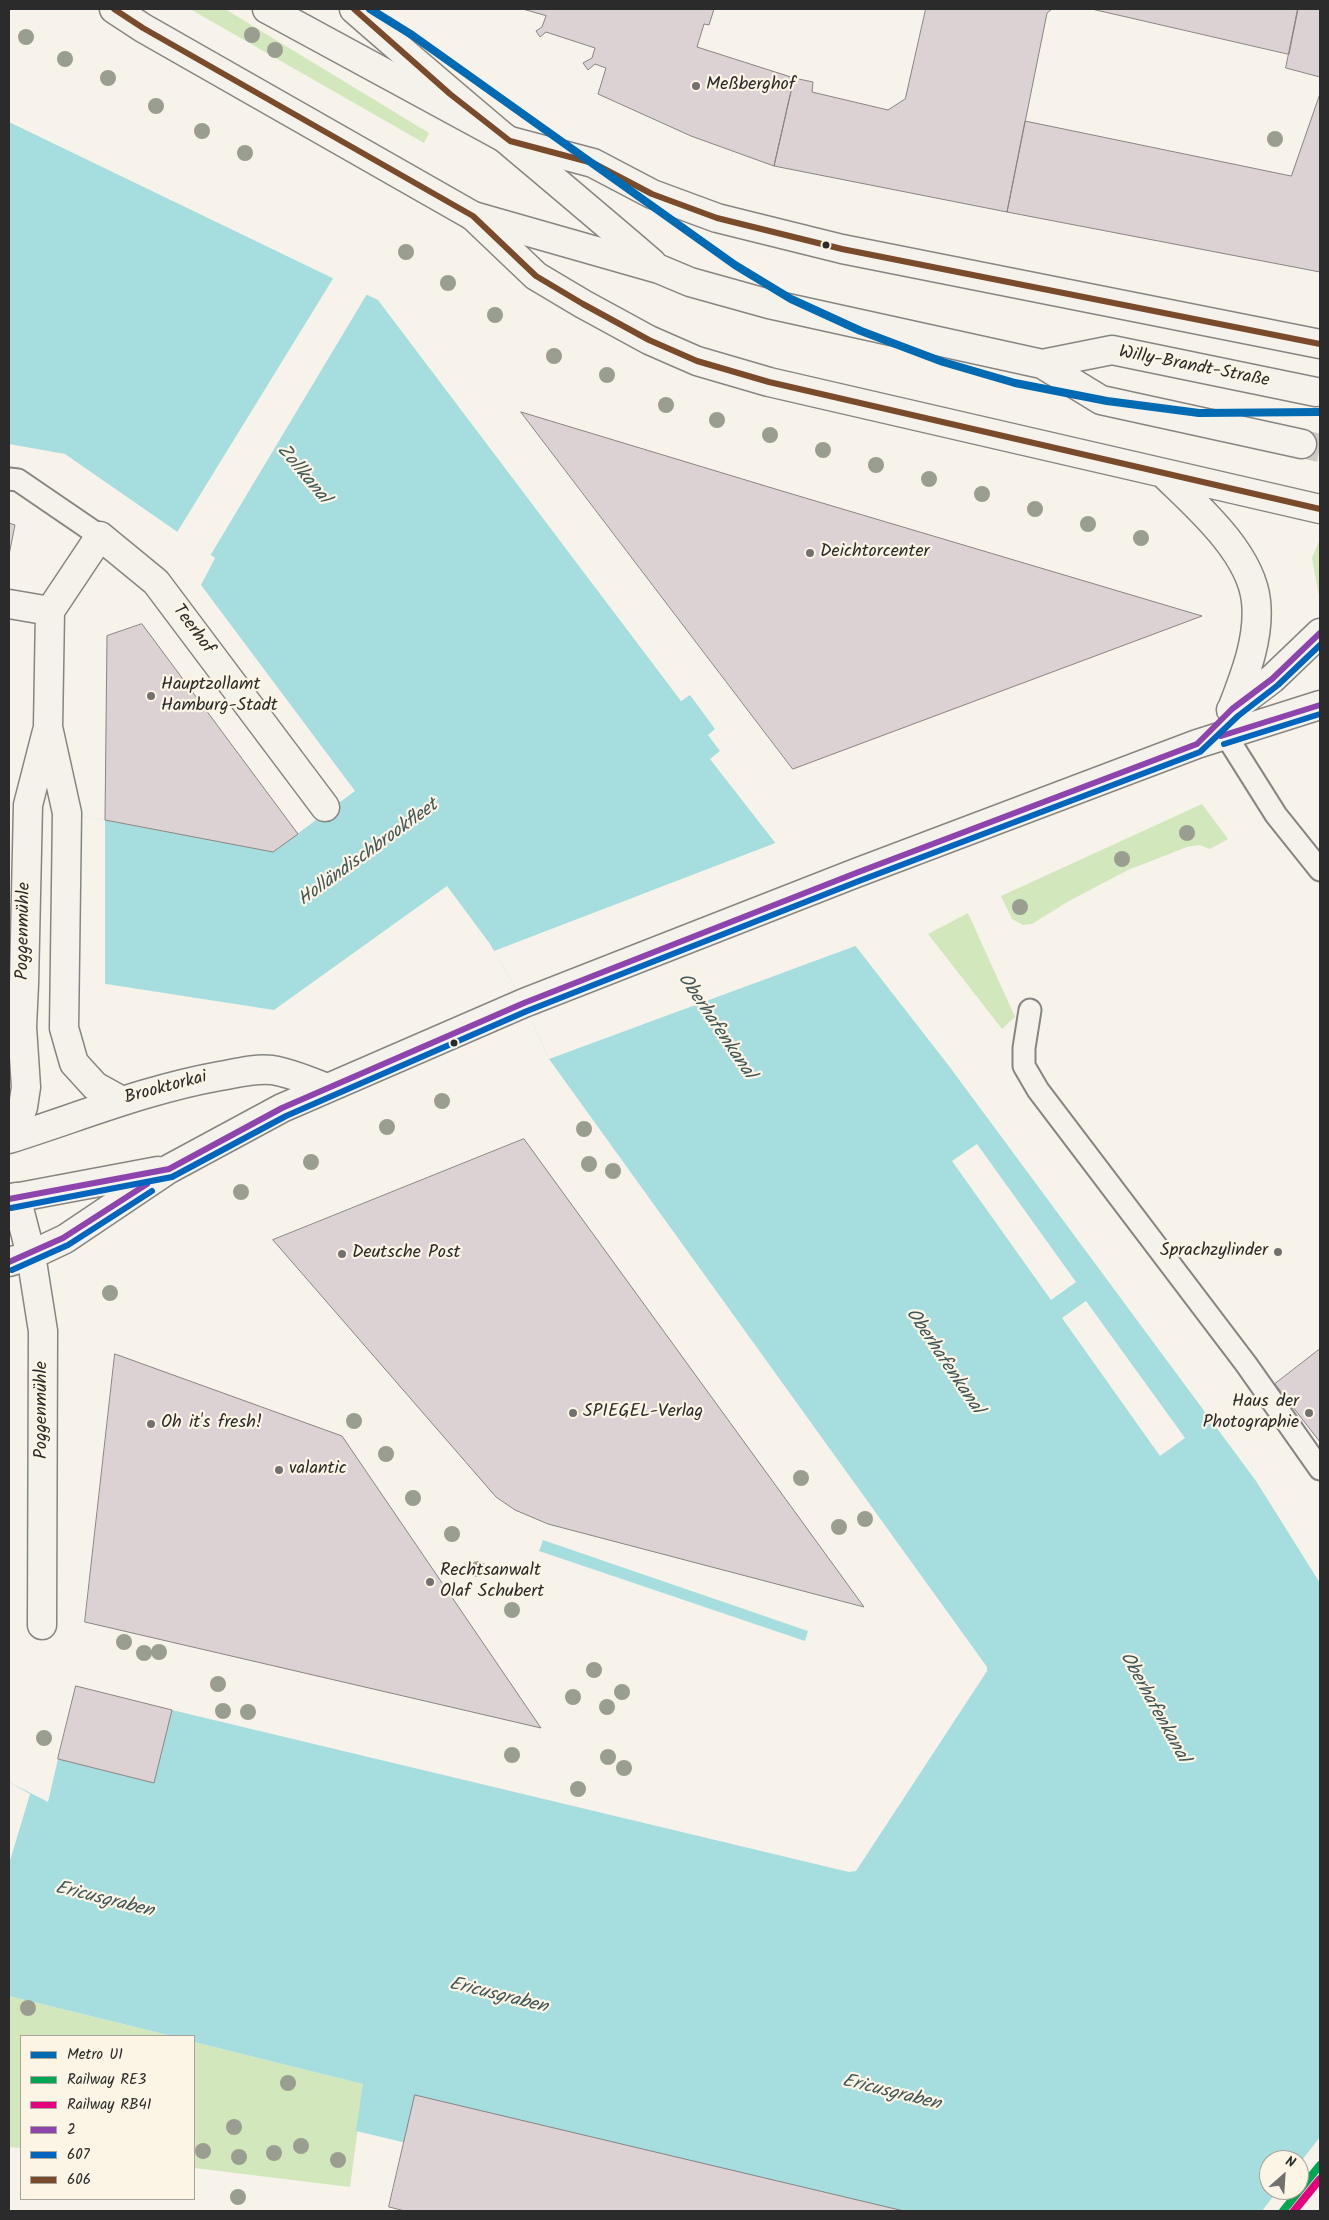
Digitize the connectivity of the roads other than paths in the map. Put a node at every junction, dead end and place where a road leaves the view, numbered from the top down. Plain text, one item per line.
1 (114, 9) edge
2 (267, 9) edge
3 (354, 9) edge
4 (510, 141) junction
5 (473, 216) junction
6 (659, 269) junction
7 (1320, 344) edge
8 (1042, 364) junction
9 (1316, 392) dead end
10 (1302, 444) tunnel mouth
11 (1164, 474) junction
12 (9, 479) edge
13 (1320, 509) edge
14 (100, 536) junction
15 (9, 604) edge
16 (50, 611) junction
17 (1320, 633) edge
18 (1320, 705) edge
19 (1228, 722) junction
20 (48, 727) junction
21 (325, 807) dead end
22 (1320, 870) edge
23 (1030, 1010) dead end
24 (327, 1088) junction
25 (122, 1101) junction
26 (9, 1132) edge
27 (9, 1139) edge
28 (169, 1169) junction
29 (12, 1198) edge
30 (20, 1259) edge
31 (1320, 1469) edge
32 (42, 1625) dead end

1 - 5 main road, Willy-Brandt-Straße
2 - 4 main road, Willy-Brandt-Straße
3 - 4 main road, Willy-Brandt-Straße
4 - 6 main road, Willy-Brandt-Straße
4 - 7 main road, Willy-Brandt-Straße
5 - 6 main road, Willy-Brandt-Straße
5 - 11 main road, Willy-Brandt-Straße
6 - 8 main road, Willy-Brandt-Straße
8 - 9 main road, Willy-Brandt-Straße
8 - 10 main road, Willy-Brandt-Straße
11 - 13 main road, Willy-Brandt-Straße
11 - 19 main road
12 - 14 lane
14 - 16 main road
14 - 21 main road, Teerhof
15 - 16 main road
16 - 20 main road, Poggenmühle
17 - 19 main road
18 - 19 main road
19 - 22 lane
19 - 24 main road
20 - 25 main road, Poggenmühle
20 - 26 main road, Poggenmühle
23 - 31 lane
24 - 25 main road, Brooktorkai
24 - 28 main road
25 - 27 main road, Brooktorkai
28 - 29 main road
28 - 30 main road
29 - 30 main road, Poggenmühle
30 - 32 main road, Poggenmühle

